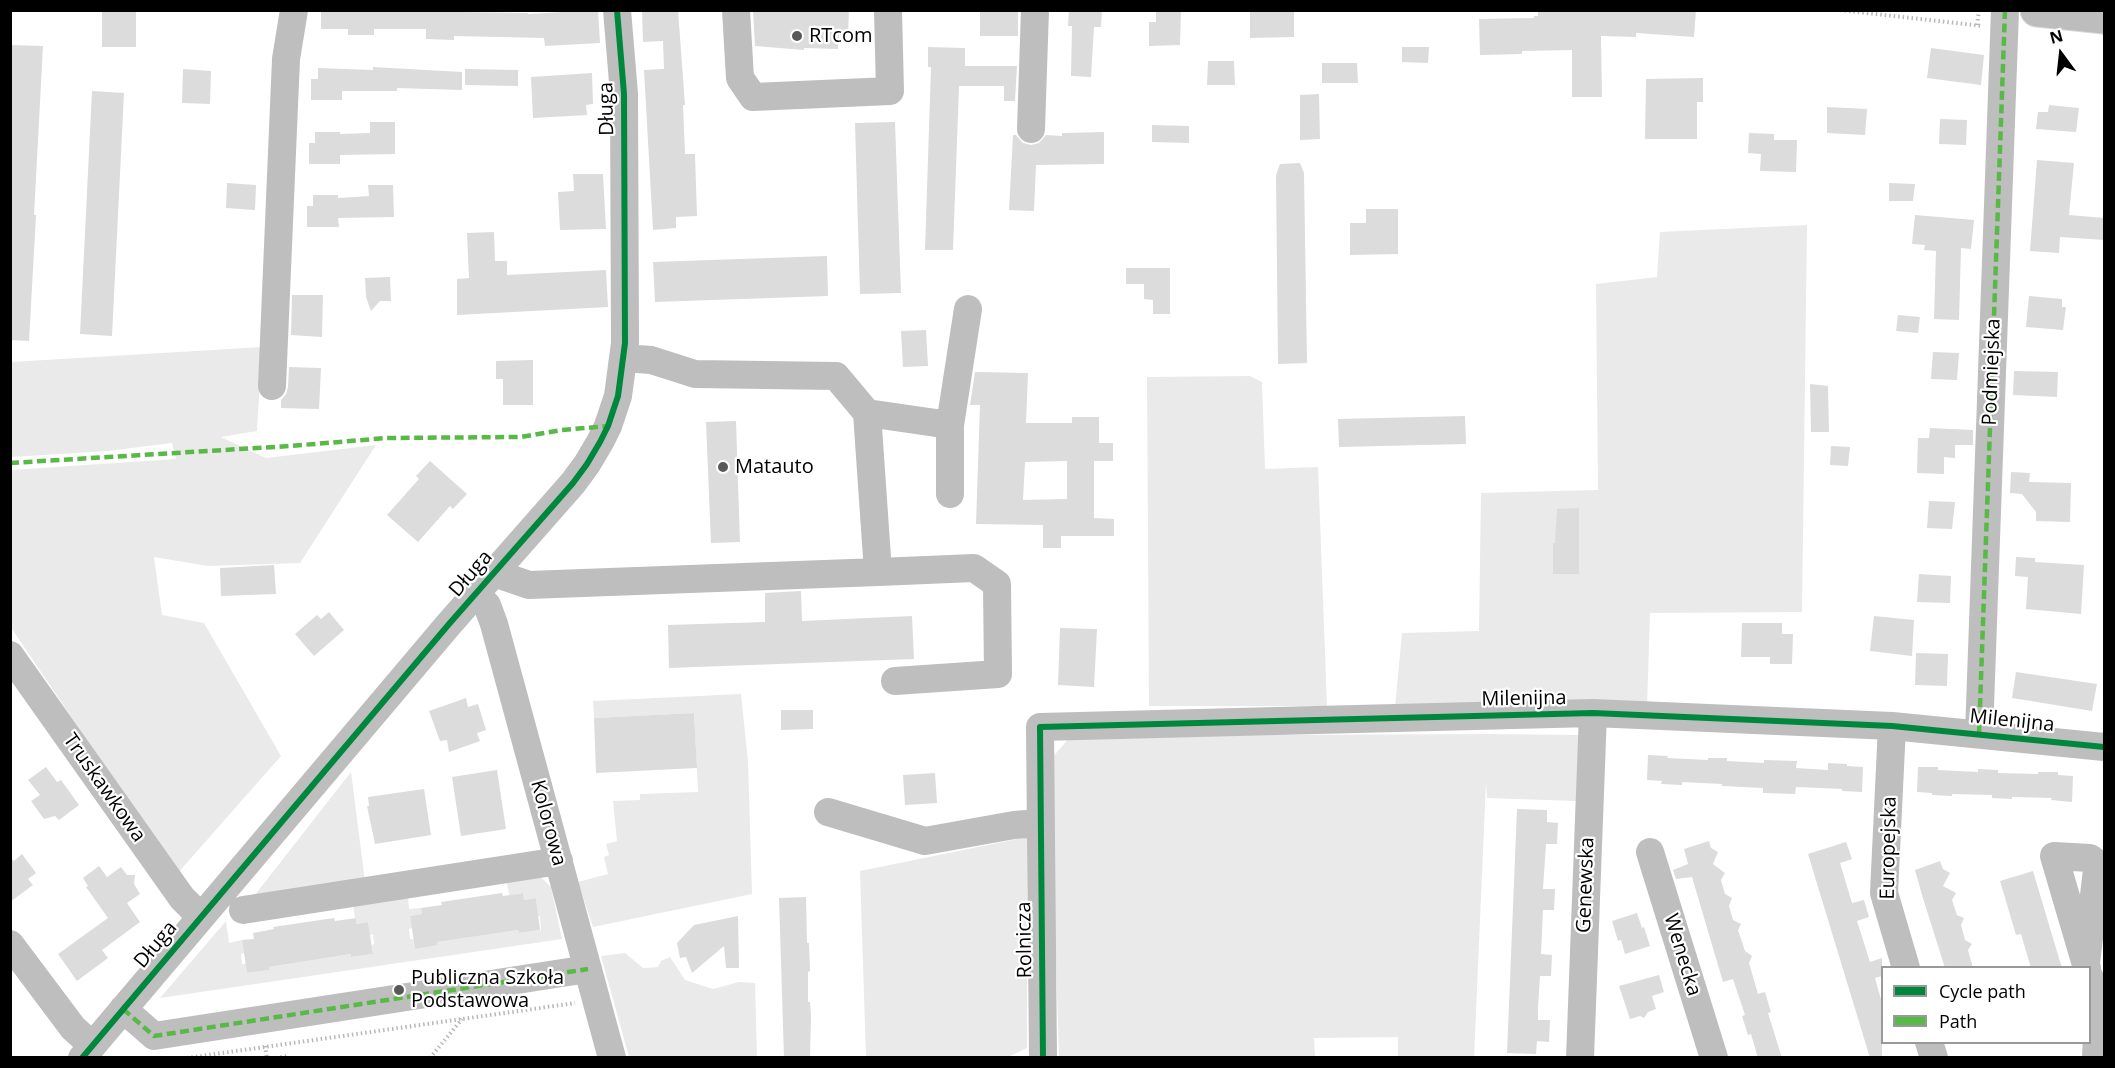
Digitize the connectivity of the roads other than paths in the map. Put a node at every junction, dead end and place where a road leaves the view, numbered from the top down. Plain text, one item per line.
1 (294, 10) edge
2 (617, 10) edge
3 (736, 10) edge
4 (888, 10) edge
5 (1035, 10) edge
6 (2037, 10) edge
7 (2104, 17) edge
8 (1996, 21) edge
9 (1031, 129) dead end
10 (968, 309) dead end
11 (624, 358) junction
12 (272, 386) dead end
13 (867, 413) junction
14 (950, 425) junction
15 (950, 494) dead end
16 (878, 572) junction
17 (494, 573) junction
18 (475, 594) junction
19 (10, 655) edge
20 (895, 681) dead end
21 (1593, 713) junction
22 (1892, 726) junction
23 (1979, 734) junction
24 (2104, 747) edge
25 (828, 812) dead end
26 (1040, 823) junction
27 (1650, 852) dead end
28 (559, 861) junction
29 (243, 910) dead end
30 (201, 917) junction
31 (10, 944) edge
32 (1905, 966) edge
33 (588, 969) junction
34 (2091, 986) edge
35 (123, 1009) junction
36 (87, 1051) edge
37 (612, 1058) edge
38 (1043, 1058) edge
39 (1580, 1058) edge
40 (1714, 1058) edge
41 (2096, 1058) edge

1 - 12 street
2 - 11 street, Długa
3 - 4 street
5 - 9 street
6 - 7 main road
8 - 23 street, Podmiejska
10 - 14 street
11 - 13 street
11 - 17 street, Długa
13 - 14 street
13 - 16 street
14 - 15 street
16 - 17 street
16 - 20 street
17 - 18 street, Długa
18 - 28 street, Kolorowa
18 - 30 street, Długa
19 - 30 street, Truskawkowa
21 - 22 street, Milenijna
21 - 26 street, Milenijna
21 - 39 street, Genewska
22 - 23 street, Milenijna
22 - 32 street, Europejska
23 - 24 street, Milenijna
25 - 26 street
26 - 38 street, Rolnicza
27 - 40 street, Wenecka
28 - 29 street
28 - 33 street, Kolorowa
30 - 35 street, Długa
31 - 36 street
33 - 35 street
33 - 37 street, Kolorowa
34 - 41 street
35 - 36 street, Długa

